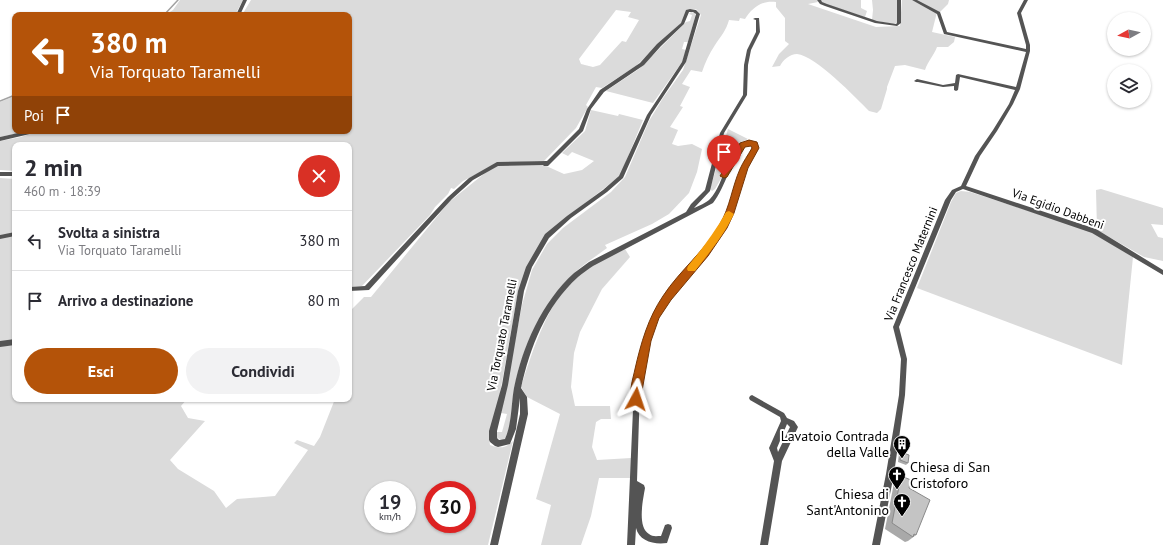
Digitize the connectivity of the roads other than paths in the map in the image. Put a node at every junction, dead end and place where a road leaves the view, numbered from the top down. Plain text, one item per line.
1 (245, 0) edge
2 (819, 0) edge
3 (900, 0) edge
4 (914, 0) edge
5 (1026, 0) edge
6 (239, 12) edge
7 (754, 19) dead end
8 (1028, 51) junction
9 (916, 80) dead end
10 (957, 84) junction
11 (956, 90) dead end
12 (1018, 90) junction
13 (21, 134) edge
14 (0, 139) edge
15 (0, 174) edge
16 (12, 174) edge
17 (963, 187) junction
18 (707, 191) junction
19 (717, 196) junction
20 (688, 214) junction
21 (12, 234) edge
22 (0, 236) edge
23 (1163, 272) edge
24 (352, 289) edge
25 (12, 342) edge
26 (0, 344) edge
27 (517, 389) junction
28 (752, 398) dead end
29 (634, 483) junction
30 (668, 528) dead end
31 (494, 545) edge
32 (631, 545) edge
33 (764, 545) edge
34 (876, 545) edge

1 - 6 street
2 - 3 street
4 - 8 street
5 - 8 street
7 - 18 street
8 - 12 street
9 - 10 street
10 - 11 street
10 - 12 street
12 - 17 street
13 - 14 street
15 - 16 street
17 - 23 street, Via Egidio Dabbeni
17 - 34 street, Via Francesco Maternini
18 - 19 street
18 - 20 street, Via Torquato Taramelli
19 - 20 street, Via Torquato Taramelli
19 - 29 street
20 - 27 street, Via Torquato Taramelli
21 - 22 street
24 - 27 street, Via Torquato Taramelli
25 - 26 street
27 - 31 street
28 - 33 street
29 - 30 street
29 - 32 street

